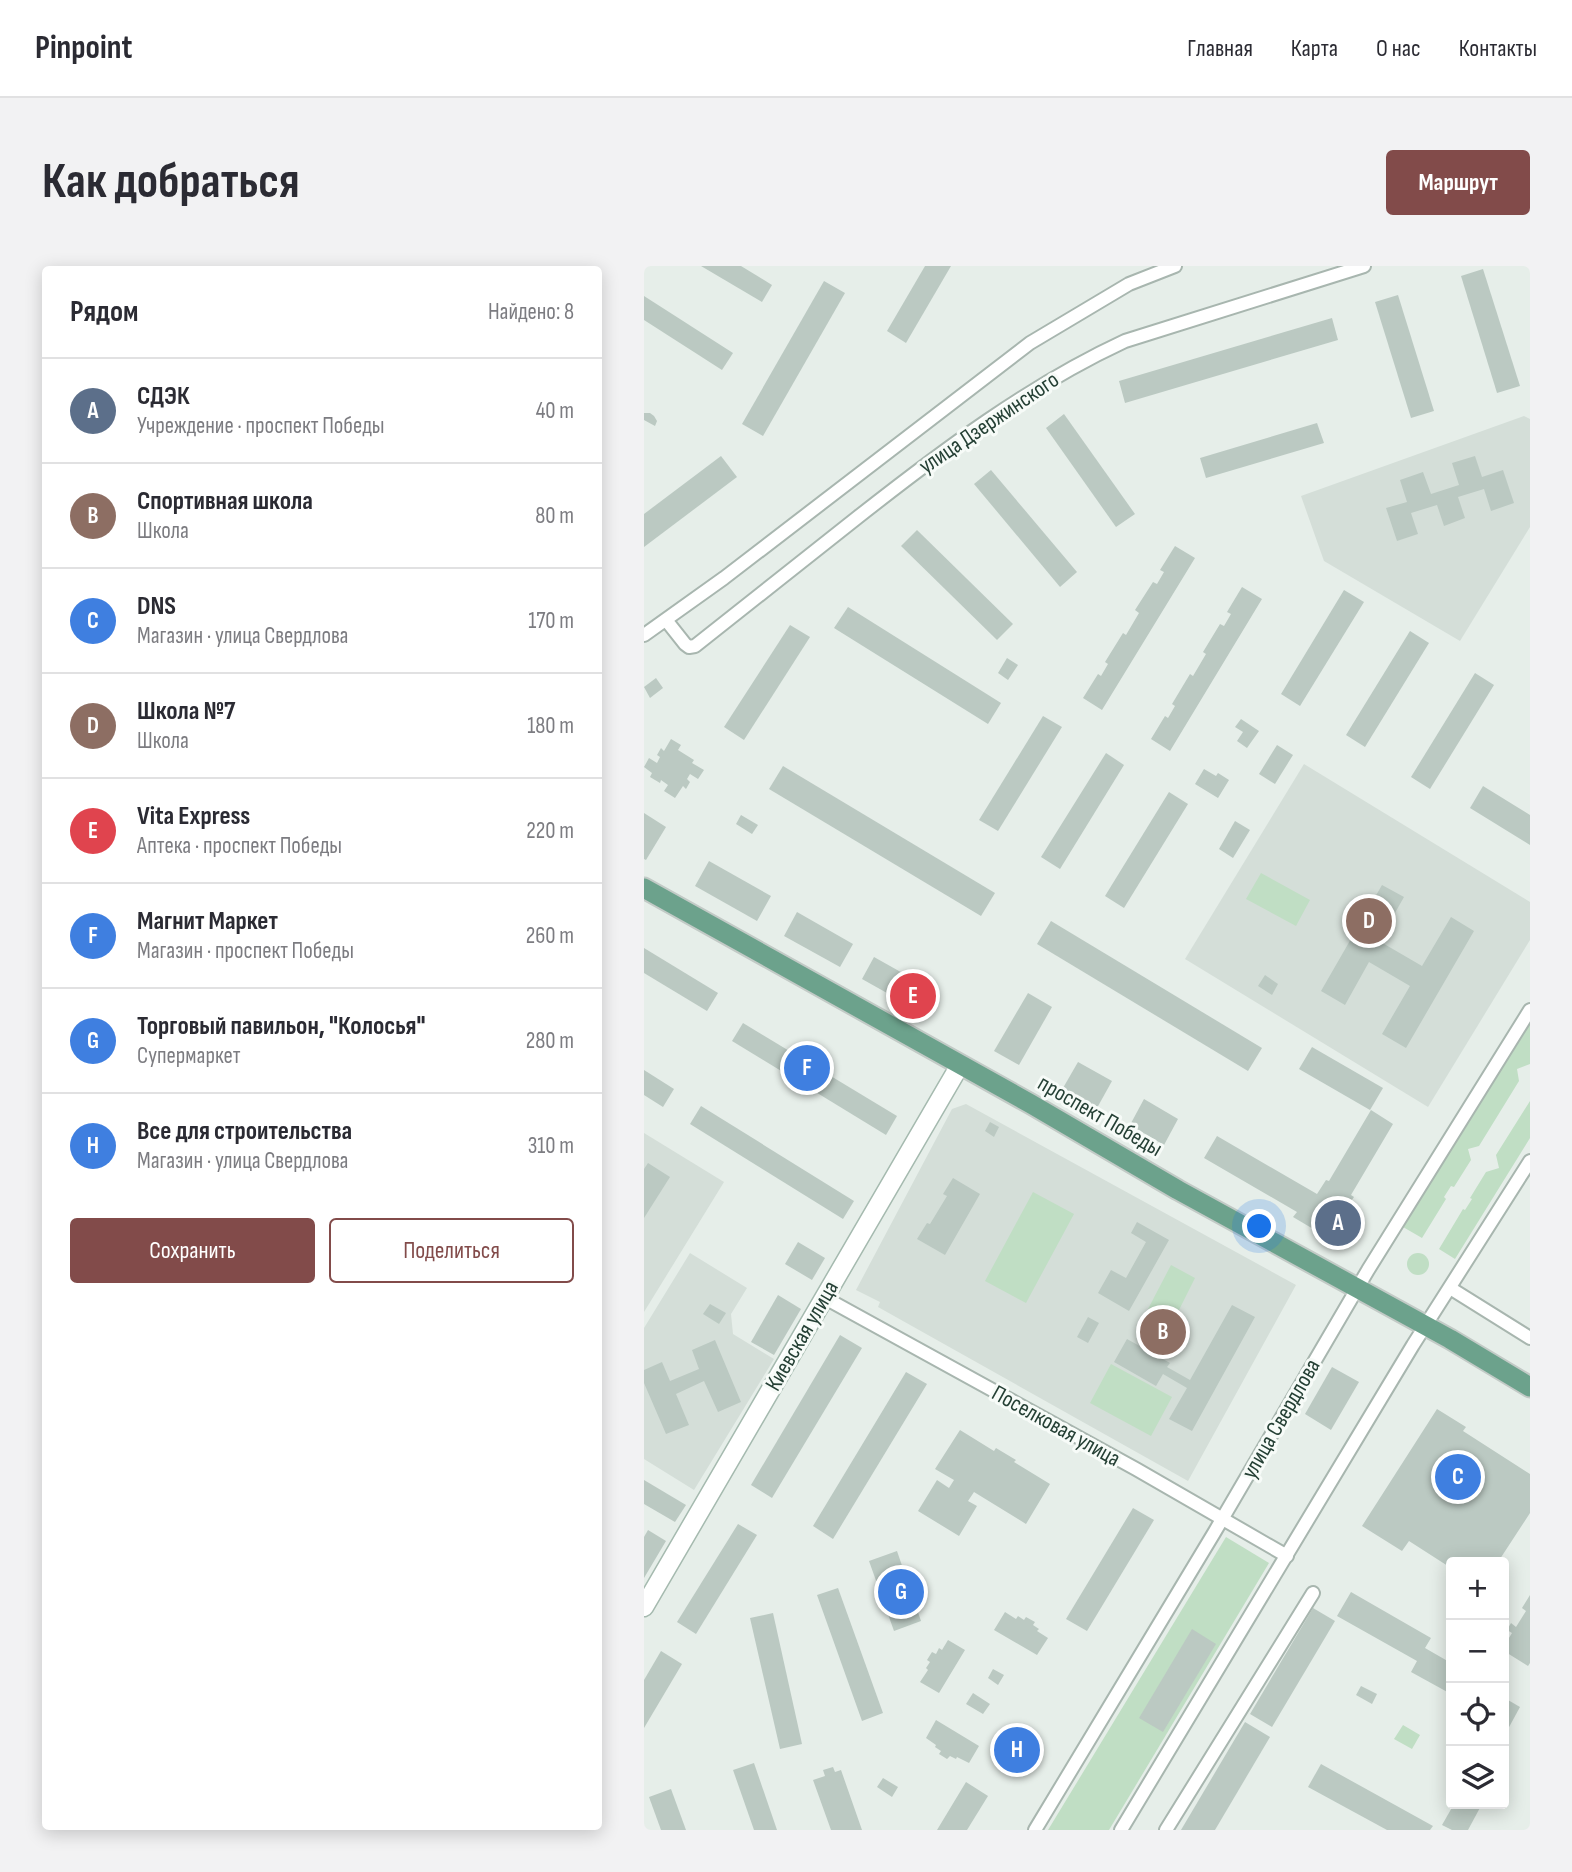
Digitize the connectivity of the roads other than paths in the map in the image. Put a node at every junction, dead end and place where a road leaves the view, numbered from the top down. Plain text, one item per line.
1 (1175, 266) edge
2 (1364, 266) edge
3 (666, 620) junction
4 (644, 635) edge
5 (644, 888) edge
6 (1530, 1010) edge
7 (960, 1065) junction
8 (1530, 1161) edge
9 (1357, 1288) junction
10 (1450, 1288) junction
11 (825, 1298) junction
12 (1425, 1325) junction
13 (1530, 1338) edge
14 (1530, 1387) edge
15 (1222, 1519) junction
16 (1287, 1556) junction
17 (1313, 1593) dead end
18 (644, 1607) edge
19 (1035, 1830) edge
20 (1121, 1830) edge
21 (1166, 1830) edge

1 - 3 street, улица Дзержинского
2 - 3 street, улица Дзержинского
3 - 4 street, улица Дзержинского
5 - 7 main road, проспект Победы
6 - 9 street, улица Свердлова
7 - 9 main road, проспект Победы
7 - 11 main road, Киевская улица
8 - 10 street
9 - 12 main road, проспект Победы
9 - 15 street, улица Свердлова
10 - 12 street
10 - 13 street
11 - 15 street, Поселковая улица
11 - 18 main road, Киевская улица
12 - 14 main road, проспект Победы
12 - 16 street
15 - 16 street, Поселковая улица
15 - 19 street, улица Свердлова
16 - 20 street
17 - 21 street

